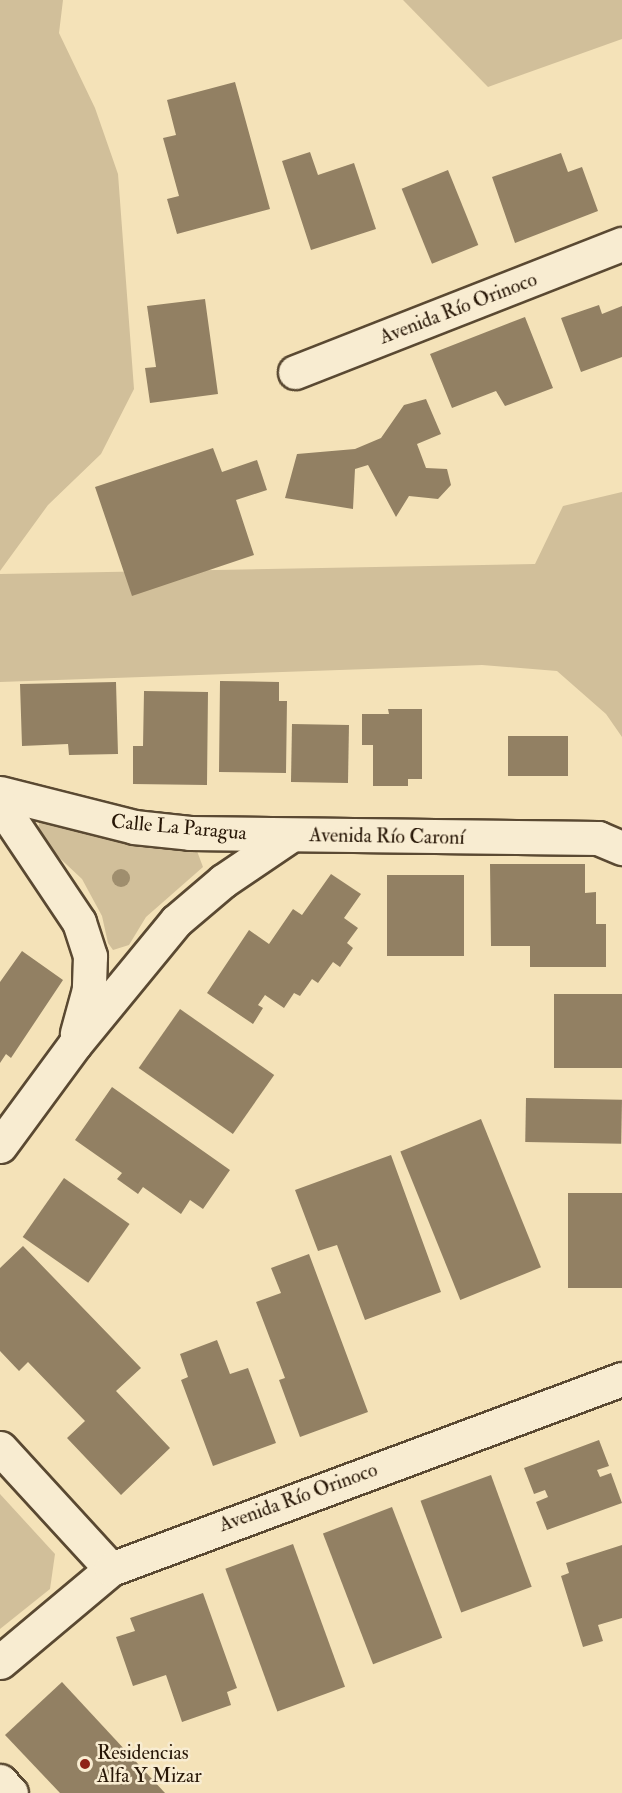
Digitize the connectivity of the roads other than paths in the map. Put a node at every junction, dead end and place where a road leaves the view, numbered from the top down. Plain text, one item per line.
1 (622, 244) edge
2 (295, 372) dead end
3 (0, 793) edge
4 (0, 804) edge
5 (291, 835) junction
6 (622, 848) edge
7 (75, 1044) junction
8 (0, 1146) edge
9 (622, 1362) edge
10 (608, 1384) edge
11 (0, 1448) edge
12 (111, 1569) junction
13 (0, 1662) edge
14 (0, 1781) edge
15 (11, 1793) edge

1 - 2 street, Avenida Río Orinoco
3 - 5 street, Calle La Paragua
4 - 7 street
5 - 6 street, Avenida Río Caroní
5 - 7 street, Avenida Río Caroní
7 - 8 street, Avenida Río Caroní
9 - 10 street
10 - 12 street, Avenida Río Orinoco
11 - 12 street
12 - 13 street, Avenida Río Orinoco
14 - 15 street

